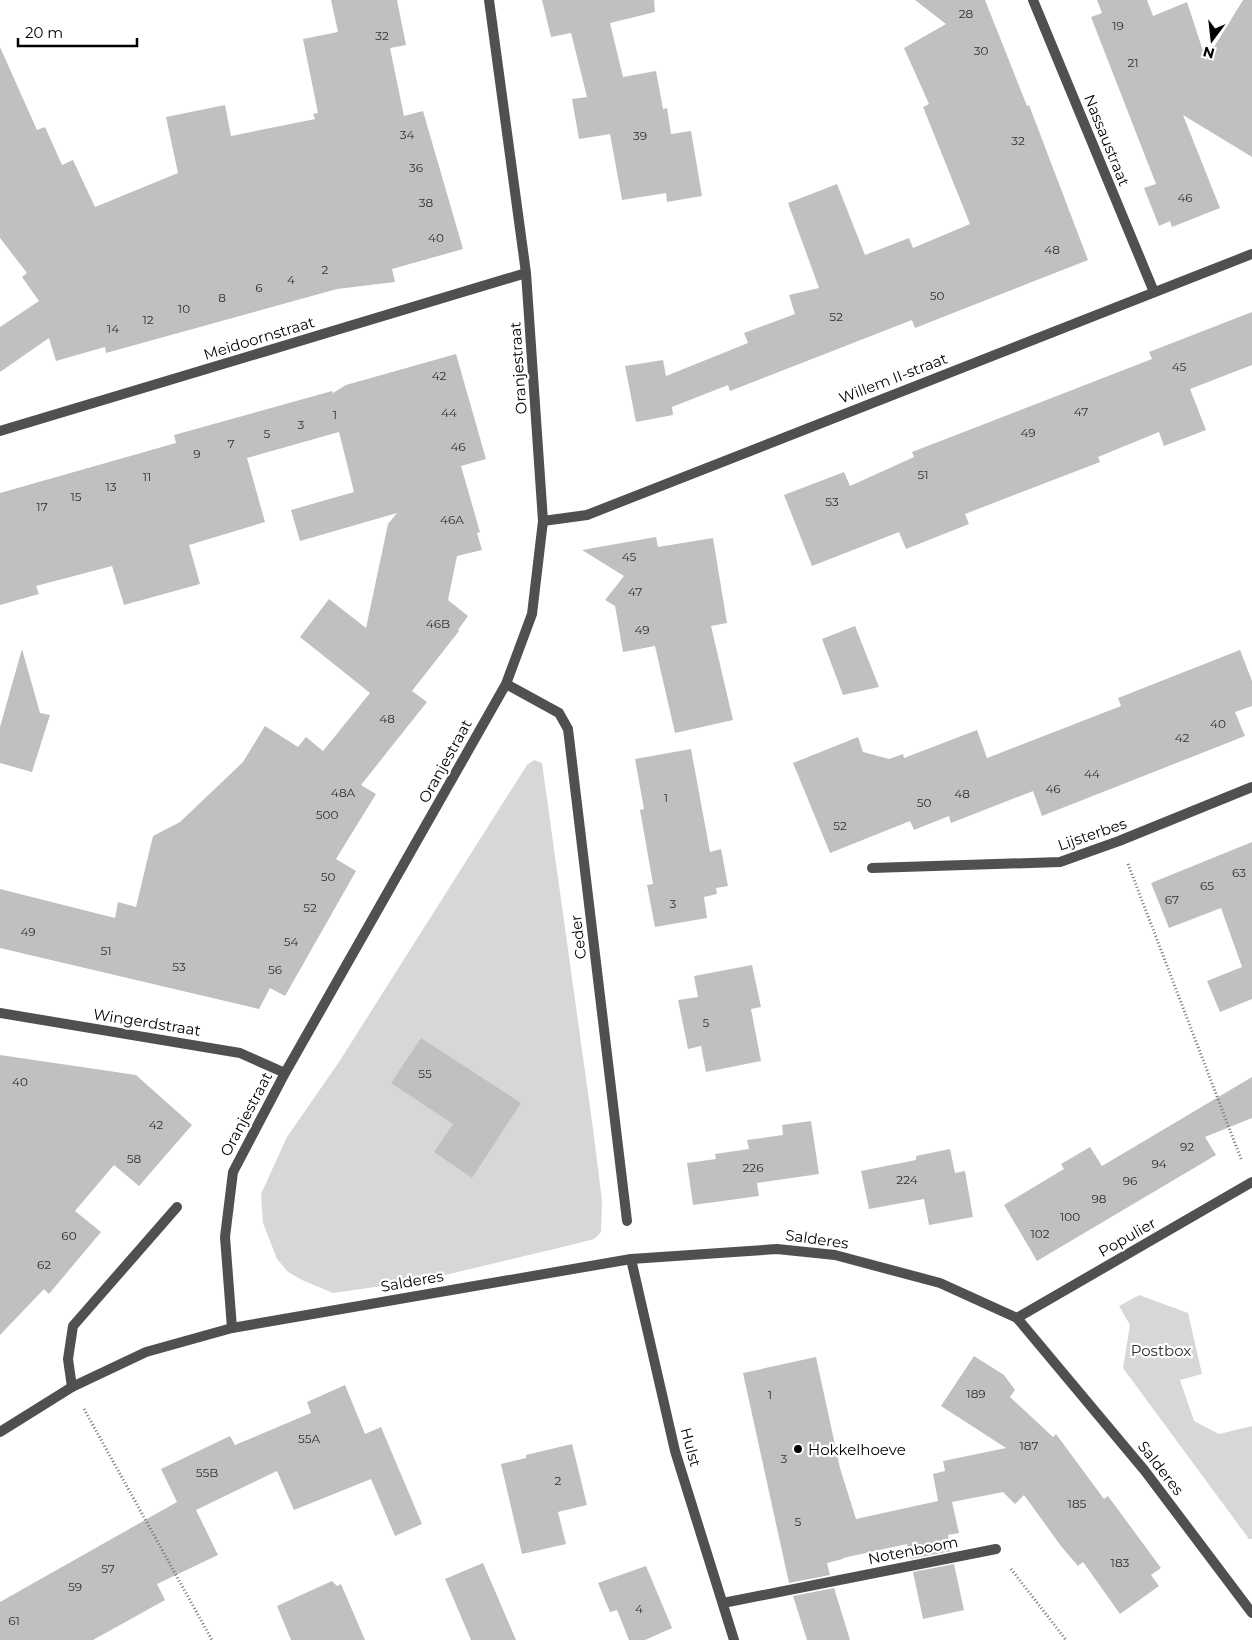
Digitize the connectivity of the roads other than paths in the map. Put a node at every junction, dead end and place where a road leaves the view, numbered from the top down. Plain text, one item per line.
1 (489, 0) edge
2 (1033, 0) edge
3 (1252, 254) edge
4 (526, 273) junction
5 (1154, 292) junction
6 (0, 431) edge
7 (543, 520) junction
8 (506, 684) junction
9 (1252, 787) edge
10 (872, 868) dead end
11 (0, 1012) edge
12 (286, 1073) junction
13 (1251, 1183) edge
14 (177, 1206) dead end
15 (627, 1221) dead end
16 (631, 1259) junction
17 (1017, 1318) junction
18 (232, 1328) junction
19 (72, 1387) junction
20 (0, 1432) edge
21 (996, 1549) road end
22 (723, 1603) junction
23 (1252, 1613) edge
24 (734, 1640) edge

1 - 4 street, Oranjestraat
2 - 5 street, Nassaustraat
3 - 5 street, Willem II-straat
4 - 6 street, Meidoornstraat
4 - 7 street, Oranjestraat
5 - 7 street, Willem II-straat
7 - 8 street, Oranjestraat
8 - 12 street, Oranjestraat
8 - 15 street, Ceder
9 - 10 street, Lijsterbes
11 - 12 street, Wingerdstraat
12 - 18 street, Oranjestraat
13 - 17 street, Populier
14 - 19 street
16 - 17 street, Salderes
16 - 18 street, Salderes
16 - 22 street, Hulst
17 - 23 street, Salderes
18 - 19 street
19 - 20 street
21 - 22 street, Notenboom
22 - 24 street, Hulst

